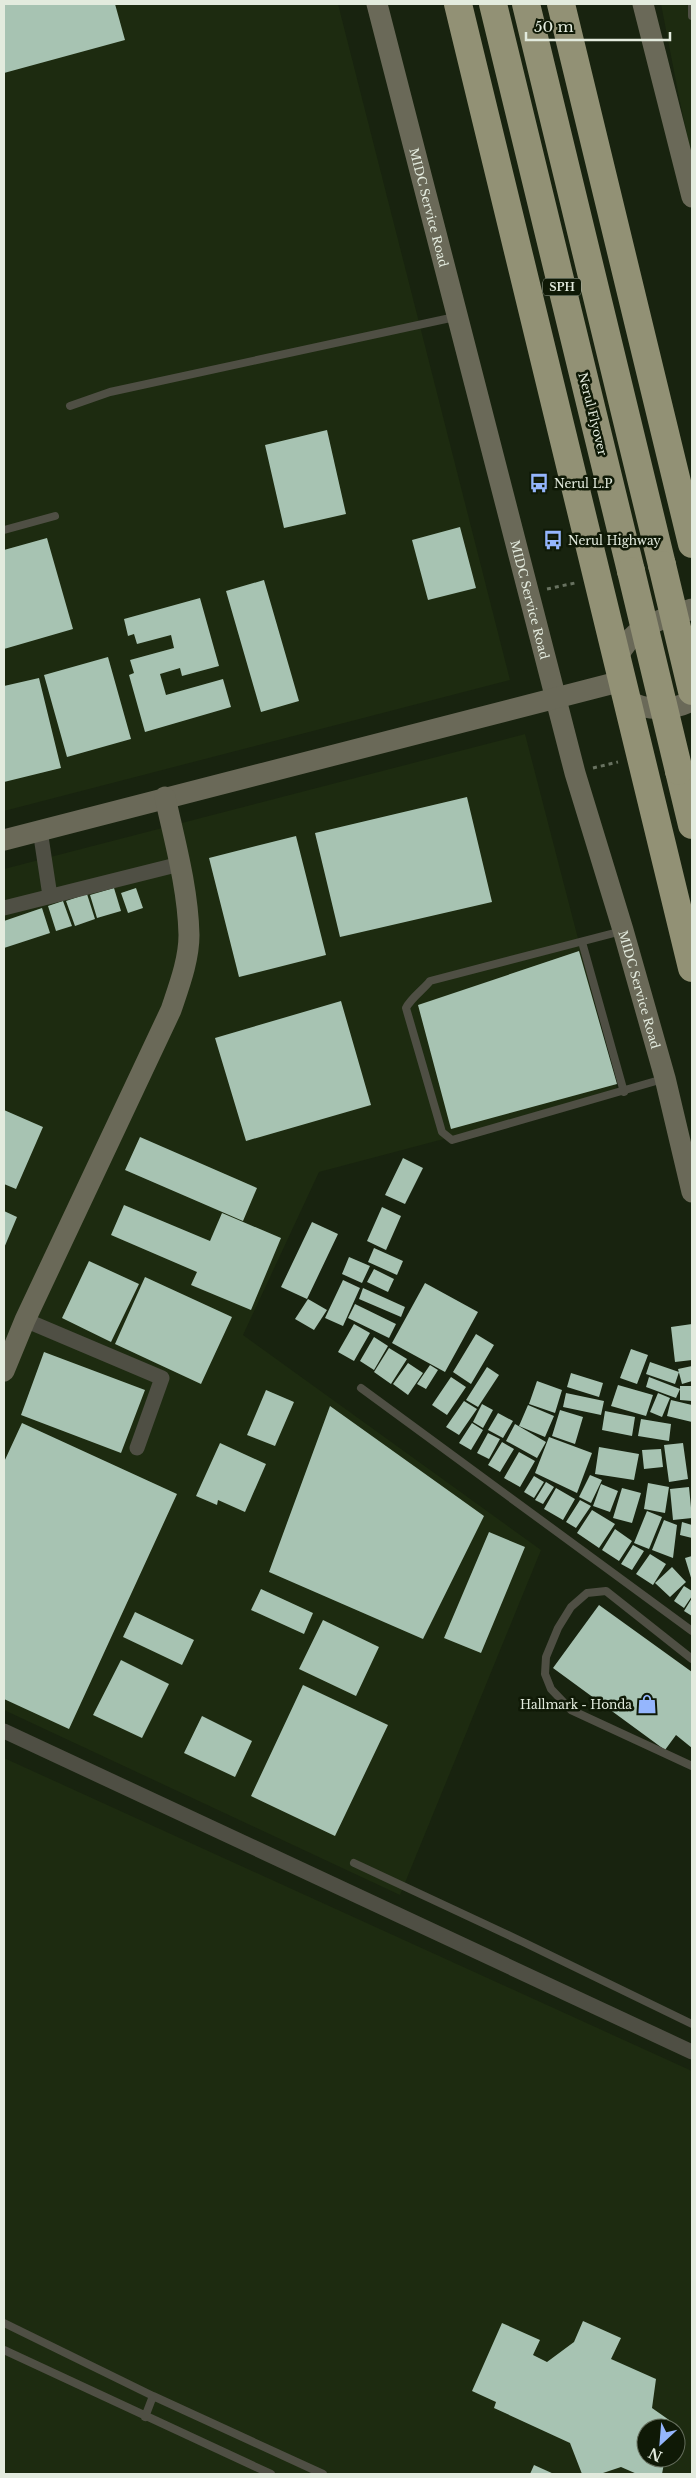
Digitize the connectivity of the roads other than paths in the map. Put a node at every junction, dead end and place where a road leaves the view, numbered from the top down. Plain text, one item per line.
1 (376, 4) edge
2 (458, 4) edge
3 (493, 4) edge
4 (526, 4) edge
5 (561, 4) edge
6 (643, 4) edge
7 (692, 4) edge
8 (692, 16) edge
9 (692, 197) edge
10 (457, 317) junction
11 (70, 406) dead end
12 (55, 516) dead end
13 (4, 530) edge
14 (692, 544) edge
15 (692, 609) edge
16 (669, 616) junction
17 (692, 617) edge
18 (622, 680) junction
19 (692, 691) edge
20 (556, 698) junction
21 (692, 701) edge
22 (165, 797) junction
23 (692, 825) edge
24 (40, 830) junction
25 (4, 840) edge
26 (180, 864) junction
27 (50, 896) junction
28 (4, 908) edge
29 (623, 930) junction
30 (582, 942) junction
31 (692, 968) edge
32 (665, 1078) junction
33 (624, 1092) junction
34 (692, 1192) edge
35 (25, 1320) junction
36 (4, 1371) edge
37 (361, 1388) dead end
38 (137, 1448) dead end
39 (692, 1631) edge
40 (692, 1659) edge
41 (4, 1731) edge
42 (692, 1766) edge
43 (354, 1863) dead end
44 (692, 2024) edge
45 (692, 2052) edge
46 (4, 2324) edge
47 (4, 2350) edge
48 (153, 2396) junction
49 (145, 2417) junction
50 (270, 2474) edge
51 (323, 2474) edge

1 - 10 street, MIDC Service Road
2 - 18 highway
3 - 23 highway, Nerul Flyover / SPH, bridge
4 - 19 highway, SPH, bridge
5 - 14 highway
6 - 9 street
7 - 8 lane
10 - 11 lane
10 - 20 street, MIDC Service Road
12 - 13 lane
15 - 16 street
16 - 17 street
16 - 18 street
18 - 20 street
18 - 21 street
18 - 31 highway
20 - 22 street
20 - 29 street, MIDC Service Road
22 - 24 street
22 - 26 street
24 - 25 street
24 - 27 street
26 - 27 street
26 - 35 street
27 - 28 street
29 - 30 lane
29 - 32 street, MIDC Service Road
30 - 33 lane
30 - 33 lane
32 - 33 lane
32 - 34 street, MIDC Service Road
35 - 36 street
35 - 38 street
37 - 39 lane
40 - 42 lane
41 - 45 street
43 - 44 lane
46 - 48 lane
47 - 49 lane
48 - 49 lane
48 - 51 lane
49 - 50 lane

